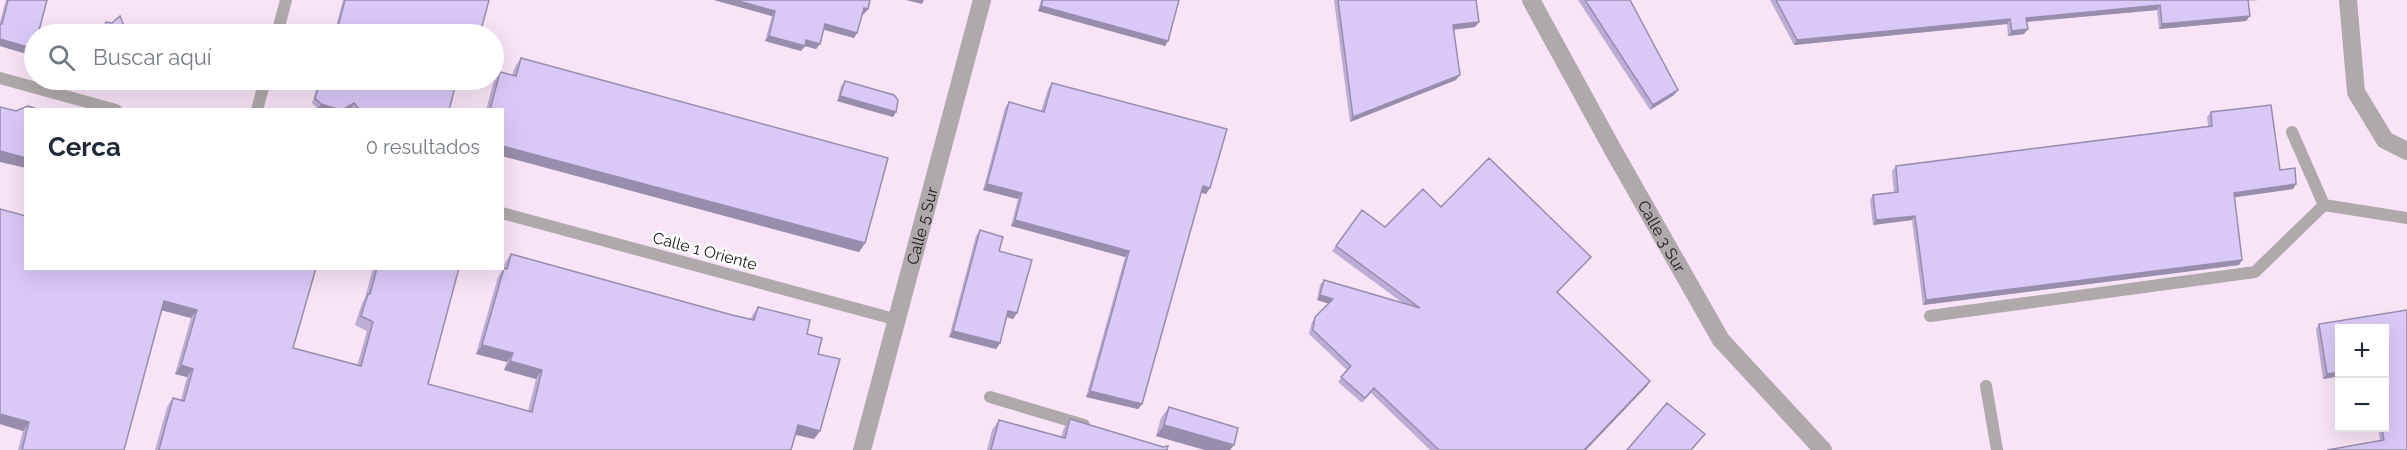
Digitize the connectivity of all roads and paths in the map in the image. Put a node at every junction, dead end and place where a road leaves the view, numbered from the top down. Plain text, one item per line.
1 (286, 0) edge
2 (982, 0) edge
3 (1530, 0) edge
4 (2348, 0) edge
5 (280, 24) edge
6 (0, 78) edge
7 (24, 85) edge
8 (44, 90) edge
9 (262, 90) edge
10 (109, 108) edge
11 (258, 108) edge
12 (2292, 132) dead end
13 (2407, 151) edge
14 (2324, 205) junction
15 (504, 214) edge
16 (2407, 218) edge
17 (1930, 316) dead end
18 (898, 320) junction
19 (1986, 386) dead end
20 (990, 397) dead end
21 (1092, 428) edge
22 (862, 450) edge
23 (1823, 450) edge
24 (1997, 450) edge

1 - 5 lane
2 - 18 street, Calle 5 Sur
3 - 23 street, Calle 3 Sur
4 - 13 street
6 - 7 lane
8 - 10 lane
9 - 11 lane
12 - 14 lane
14 - 16 lane
14 - 17 lane
15 - 18 lane, Calle 1 Oriente
18 - 22 street, Calle 5 Sur
19 - 24 lane
20 - 21 lane

